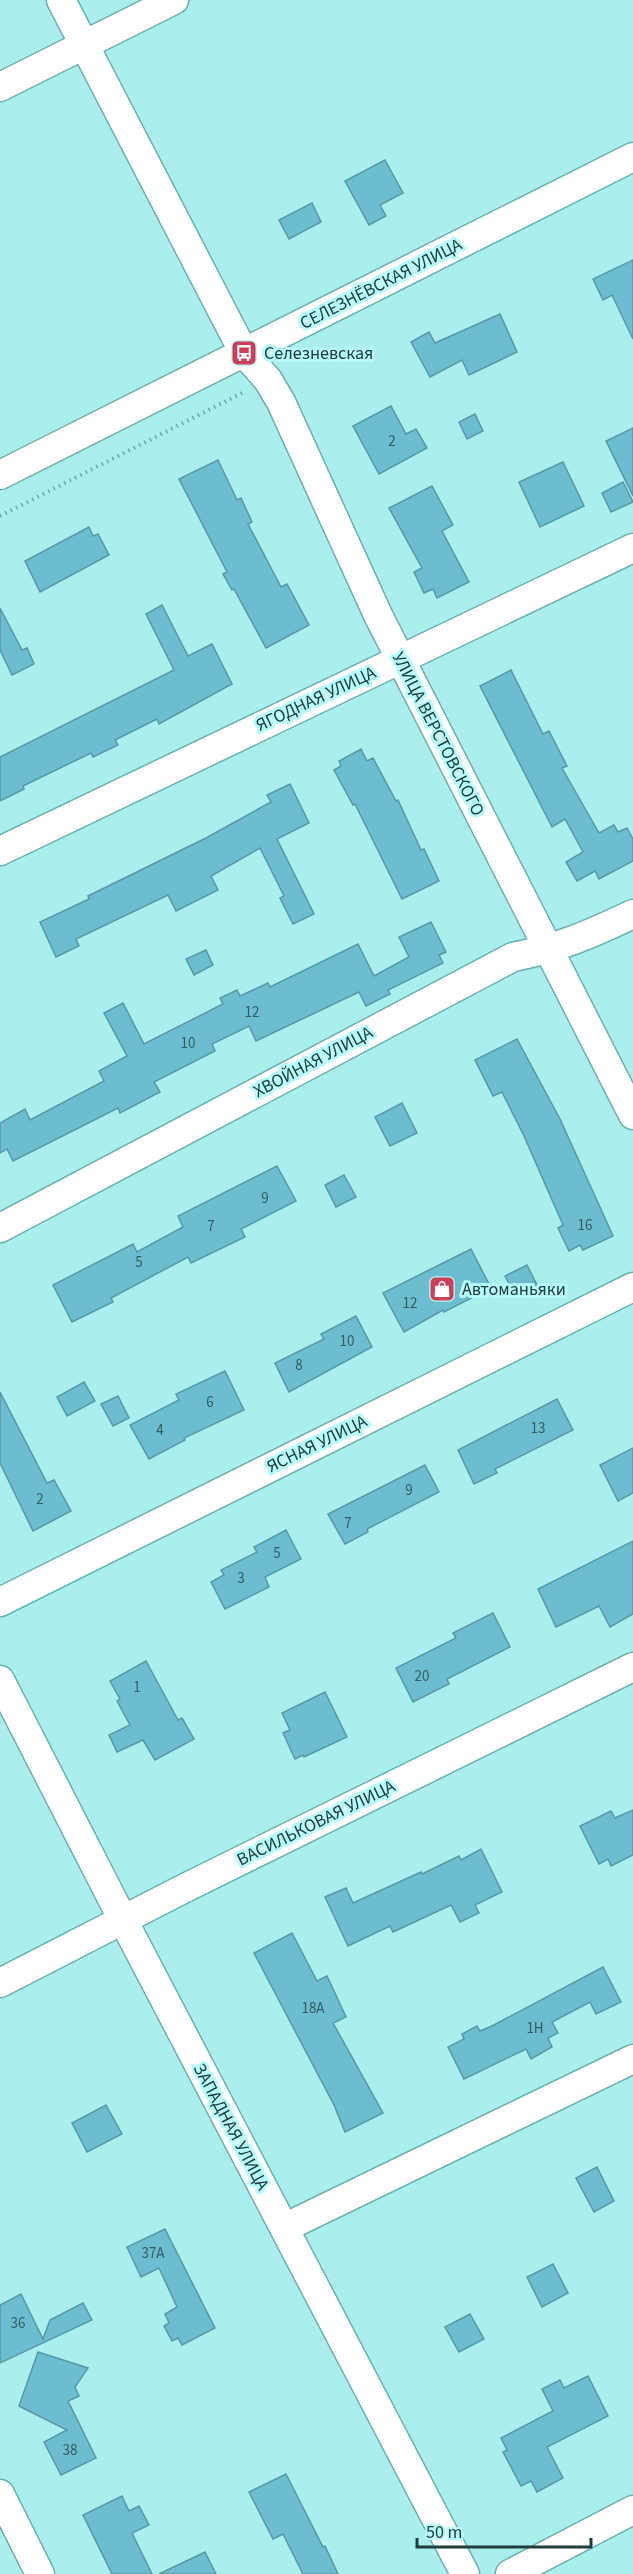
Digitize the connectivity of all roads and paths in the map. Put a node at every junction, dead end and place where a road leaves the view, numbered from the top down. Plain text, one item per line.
1 (61, 0) edge
2 (174, 0) edge
3 (84, 44) junction
4 (0, 87) edge
5 (633, 157) edge
6 (244, 353) junction
7 (268, 380) junction
8 (0, 475) edge
9 (0, 516) edge
10 (633, 548) edge
11 (400, 660) junction
12 (0, 851) edge
13 (633, 914) edge
14 (549, 950) junction
15 (633, 1115) edge
16 (0, 1228) edge
17 (633, 1287) edge
18 (0, 1602) edge
19 (633, 1667) edge
20 (0, 1680) edge
21 (123, 1920) junction
22 (0, 1983) edge
23 (633, 2059) edge
24 (284, 2228) junction
25 (0, 2494) edge
26 (633, 2510) edge
27 (40, 2574) edge
28 (465, 2574) edge
29 (510, 2574) edge

1 - 3 street, УЛИЦА ВЕРСТОВСКОГО
2 - 3 street
3 - 4 street
3 - 6 street, УЛИЦА ВЕРСТОВСКОГО
5 - 6 street, СЕЛЕЗНЁВСКАЯ УЛИЦА
6 - 7 street, УЛИЦА ВЕРСТОВСКОГО
6 - 8 street, СЕЛЕЗНЁВСКАЯ УЛИЦА
7 - 9 path
7 - 11 street, УЛИЦА ВЕРСТОВСКОГО
10 - 11 street, ЯГОДНАЯ УЛИЦА
11 - 12 street, ЯГОДНАЯ УЛИЦА
11 - 14 street, УЛИЦА ВЕРСТОВСКОГО
13 - 14 street, ХВОЙНАЯ УЛИЦА
14 - 15 street, УЛИЦА ВЕРСТОВСКОГО
14 - 16 street, ХВОЙНАЯ УЛИЦА
17 - 18 street, ЯСНАЯ УЛИЦА
19 - 21 street, ВАСИЛЬКОВАЯ УЛИЦА
20 - 21 street, ЗАПАДНАЯ УЛИЦА
21 - 22 street, ВАСИЛЬКОВАЯ УЛИЦА
21 - 24 street, ЗАПАДНАЯ УЛИЦА
23 - 24 street
24 - 28 street, ЗАПАДНАЯ УЛИЦА
25 - 27 street
26 - 29 street

